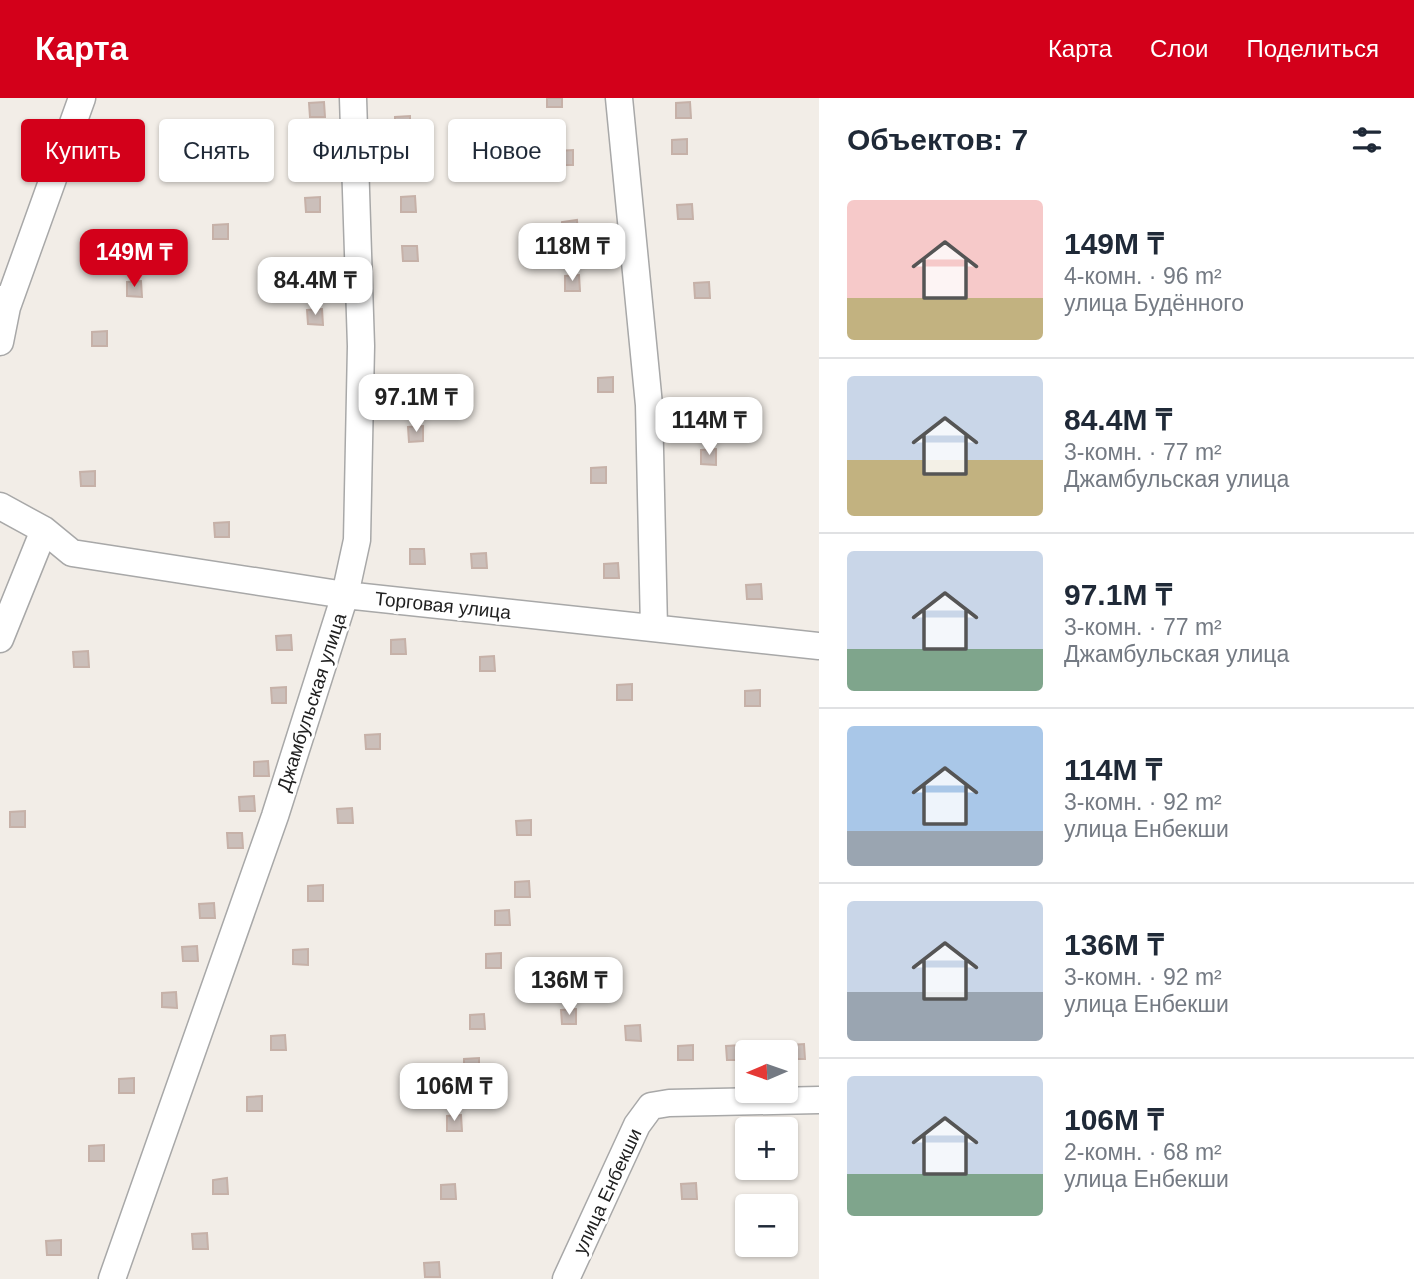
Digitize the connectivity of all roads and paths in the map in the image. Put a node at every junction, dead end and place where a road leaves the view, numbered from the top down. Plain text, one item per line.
1 (82, 98) edge
2 (353, 98) edge
3 (619, 98) edge
4 (3, 303) edge
5 (0, 342) edge
6 (0, 506) edge
7 (44, 530) junction
8 (345, 594) junction
9 (654, 628) junction
10 (0, 639) edge
11 (819, 646) edge
12 (819, 1100) edge
13 (112, 1279) edge
14 (566, 1279) edge

1 - 4 street
2 - 8 street, Джамбульская улица
3 - 9 street
4 - 5 street
6 - 7 street, Торговая улица
7 - 8 street, Торговая улица
7 - 10 street
8 - 9 street, Торговая улица
8 - 13 street, Джамбульская улица
9 - 11 street, Торговая улица
12 - 14 street, улица Енбекши

